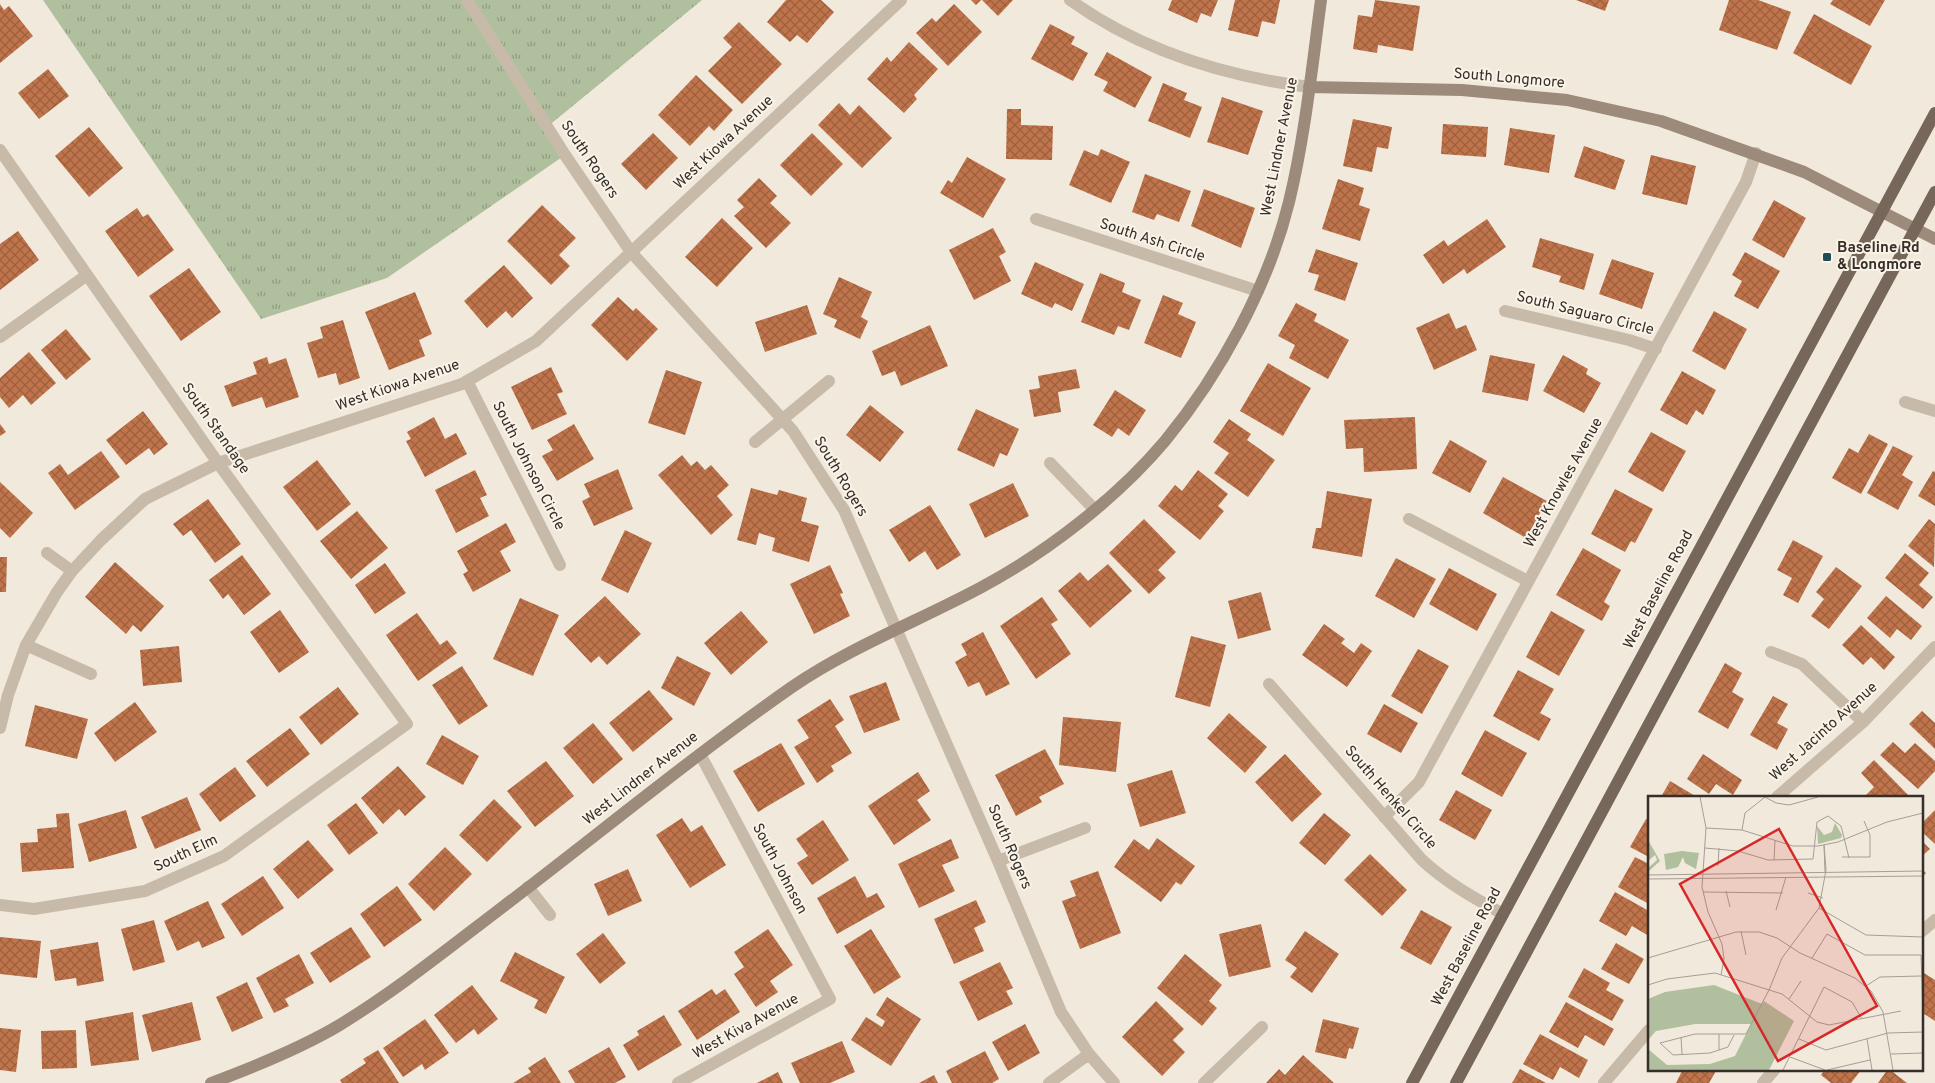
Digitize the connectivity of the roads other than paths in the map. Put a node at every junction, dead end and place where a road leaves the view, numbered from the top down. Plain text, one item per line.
1 (467, 0) edge
2 (901, 0) edge
3 (1070, 0) edge
4 (1321, 0) edge
5 (1309, 86) junction
6 (1935, 113) edge
7 (0, 150) edge
8 (1756, 153) junction
9 (1935, 192) edge
10 (1882, 210) junction
11 (1036, 219) dead end
12 (1916, 228) junction
13 (1935, 239) edge
14 (631, 252) junction
15 (87, 275) junction
16 (1258, 291) junction
17 (1505, 311) dead end
18 (0, 337) edge
19 (1656, 349) junction
20 (468, 381) junction
21 (829, 381) dead end
22 (1905, 402) dead end
23 (1935, 411) edge
24 (784, 421) junction
25 (755, 442) dead end
26 (218, 463) junction
27 (1050, 463) dead end
28 (1094, 509) junction
29 (1409, 519) dead end
30 (47, 553) dead end
31 (560, 565) dead end
32 (72, 571) junction
33 (1528, 581) junction
34 (896, 629) junction
35 (26, 645) junction
36 (1935, 647) edge
37 (1771, 652) dead end
38 (91, 674) dead end
39 (1269, 684) dead end
40 (1863, 722) junction
41 (408, 724) joint
42 (0, 728) edge
43 (700, 754) junction
44 (1778, 796) edge
45 (1384, 817) junction
46 (1085, 828) dead end
47 (998, 861) junction
48 (528, 887) junction
49 (0, 905) edge
50 (1503, 914) junction
51 (550, 915) dead end
52 (1935, 920) edge
53 (1922, 931) edge
54 (830, 999) joint
55 (1262, 1027) dead end
56 (1648, 1031) edge
57 (1089, 1054) junction
58 (1774, 1070) edge
59 (213, 1083) edge
60 (678, 1083) edge
61 (1049, 1083) edge
62 (1114, 1083) edge
63 (1204, 1083) edge
64 (1412, 1083) edge
65 (1456, 1083) edge
66 (1604, 1083) edge
67 (1764, 1083) edge

1 - 14 street, South Rogers
2 - 14 street, West Kiowa Avenue
3 - 5 street, South Longmore
4 - 5 street, West Lindner Avenue
5 - 8 street, South Longmore
5 - 16 street, West Lindner Avenue
6 - 10 main road, West Baseline Road
7 - 15 street, South Standage
8 - 10 street, South Longmore
8 - 19 street, West Knowles Avenue
9 - 12 main road
10 - 12 street, South Longmore
10 - 50 main road, West Baseline Road
11 - 16 street, South Ash Circle
12 - 13 street, South Longmore
12 - 65 main road
14 - 20 street, West Kiowa Avenue
14 - 24 street, South Rogers
15 - 18 street
15 - 26 street, South Standage
16 - 28 street, West Lindner Avenue
17 - 19 street, South Saguaro Circle
19 - 33 street, West Knowles Avenue
20 - 26 street, West Kiowa Avenue
20 - 31 street, South Johnson Circle
21 - 24 street
22 - 23 street
24 - 25 street
24 - 34 street, South Rogers
26 - 32 street, West Kiowa Avenue
26 - 41 street, South Standage
27 - 28 street
28 - 34 street, West Lindner Avenue
29 - 33 street
30 - 32 street
32 - 35 street, West Kiowa Avenue
33 - 45 street, West Knowles Avenue
34 - 43 street, West Lindner Avenue
34 - 47 street, South Rogers
35 - 38 street
35 - 42 street, West Kiowa Avenue
36 - 40 street, West Jacinto Avenue
37 - 40 street
39 - 45 street, South Henkel Circle
40 - 44 street, West Jacinto Avenue
41 - 49 street, South Elm
43 - 48 street, West Lindner Avenue
43 - 54 street, South Johnson
45 - 50 street, South Henkel Circle
46 - 47 street
47 - 57 street, South Rogers
48 - 51 street
48 - 59 street, West Lindner Avenue
50 - 64 main road, West Baseline Road
52 - 53 street
54 - 60 street, West Kiva Avenue
55 - 63 street
56 - 66 street
57 - 61 street
57 - 62 street, South Rogers
58 - 67 street

